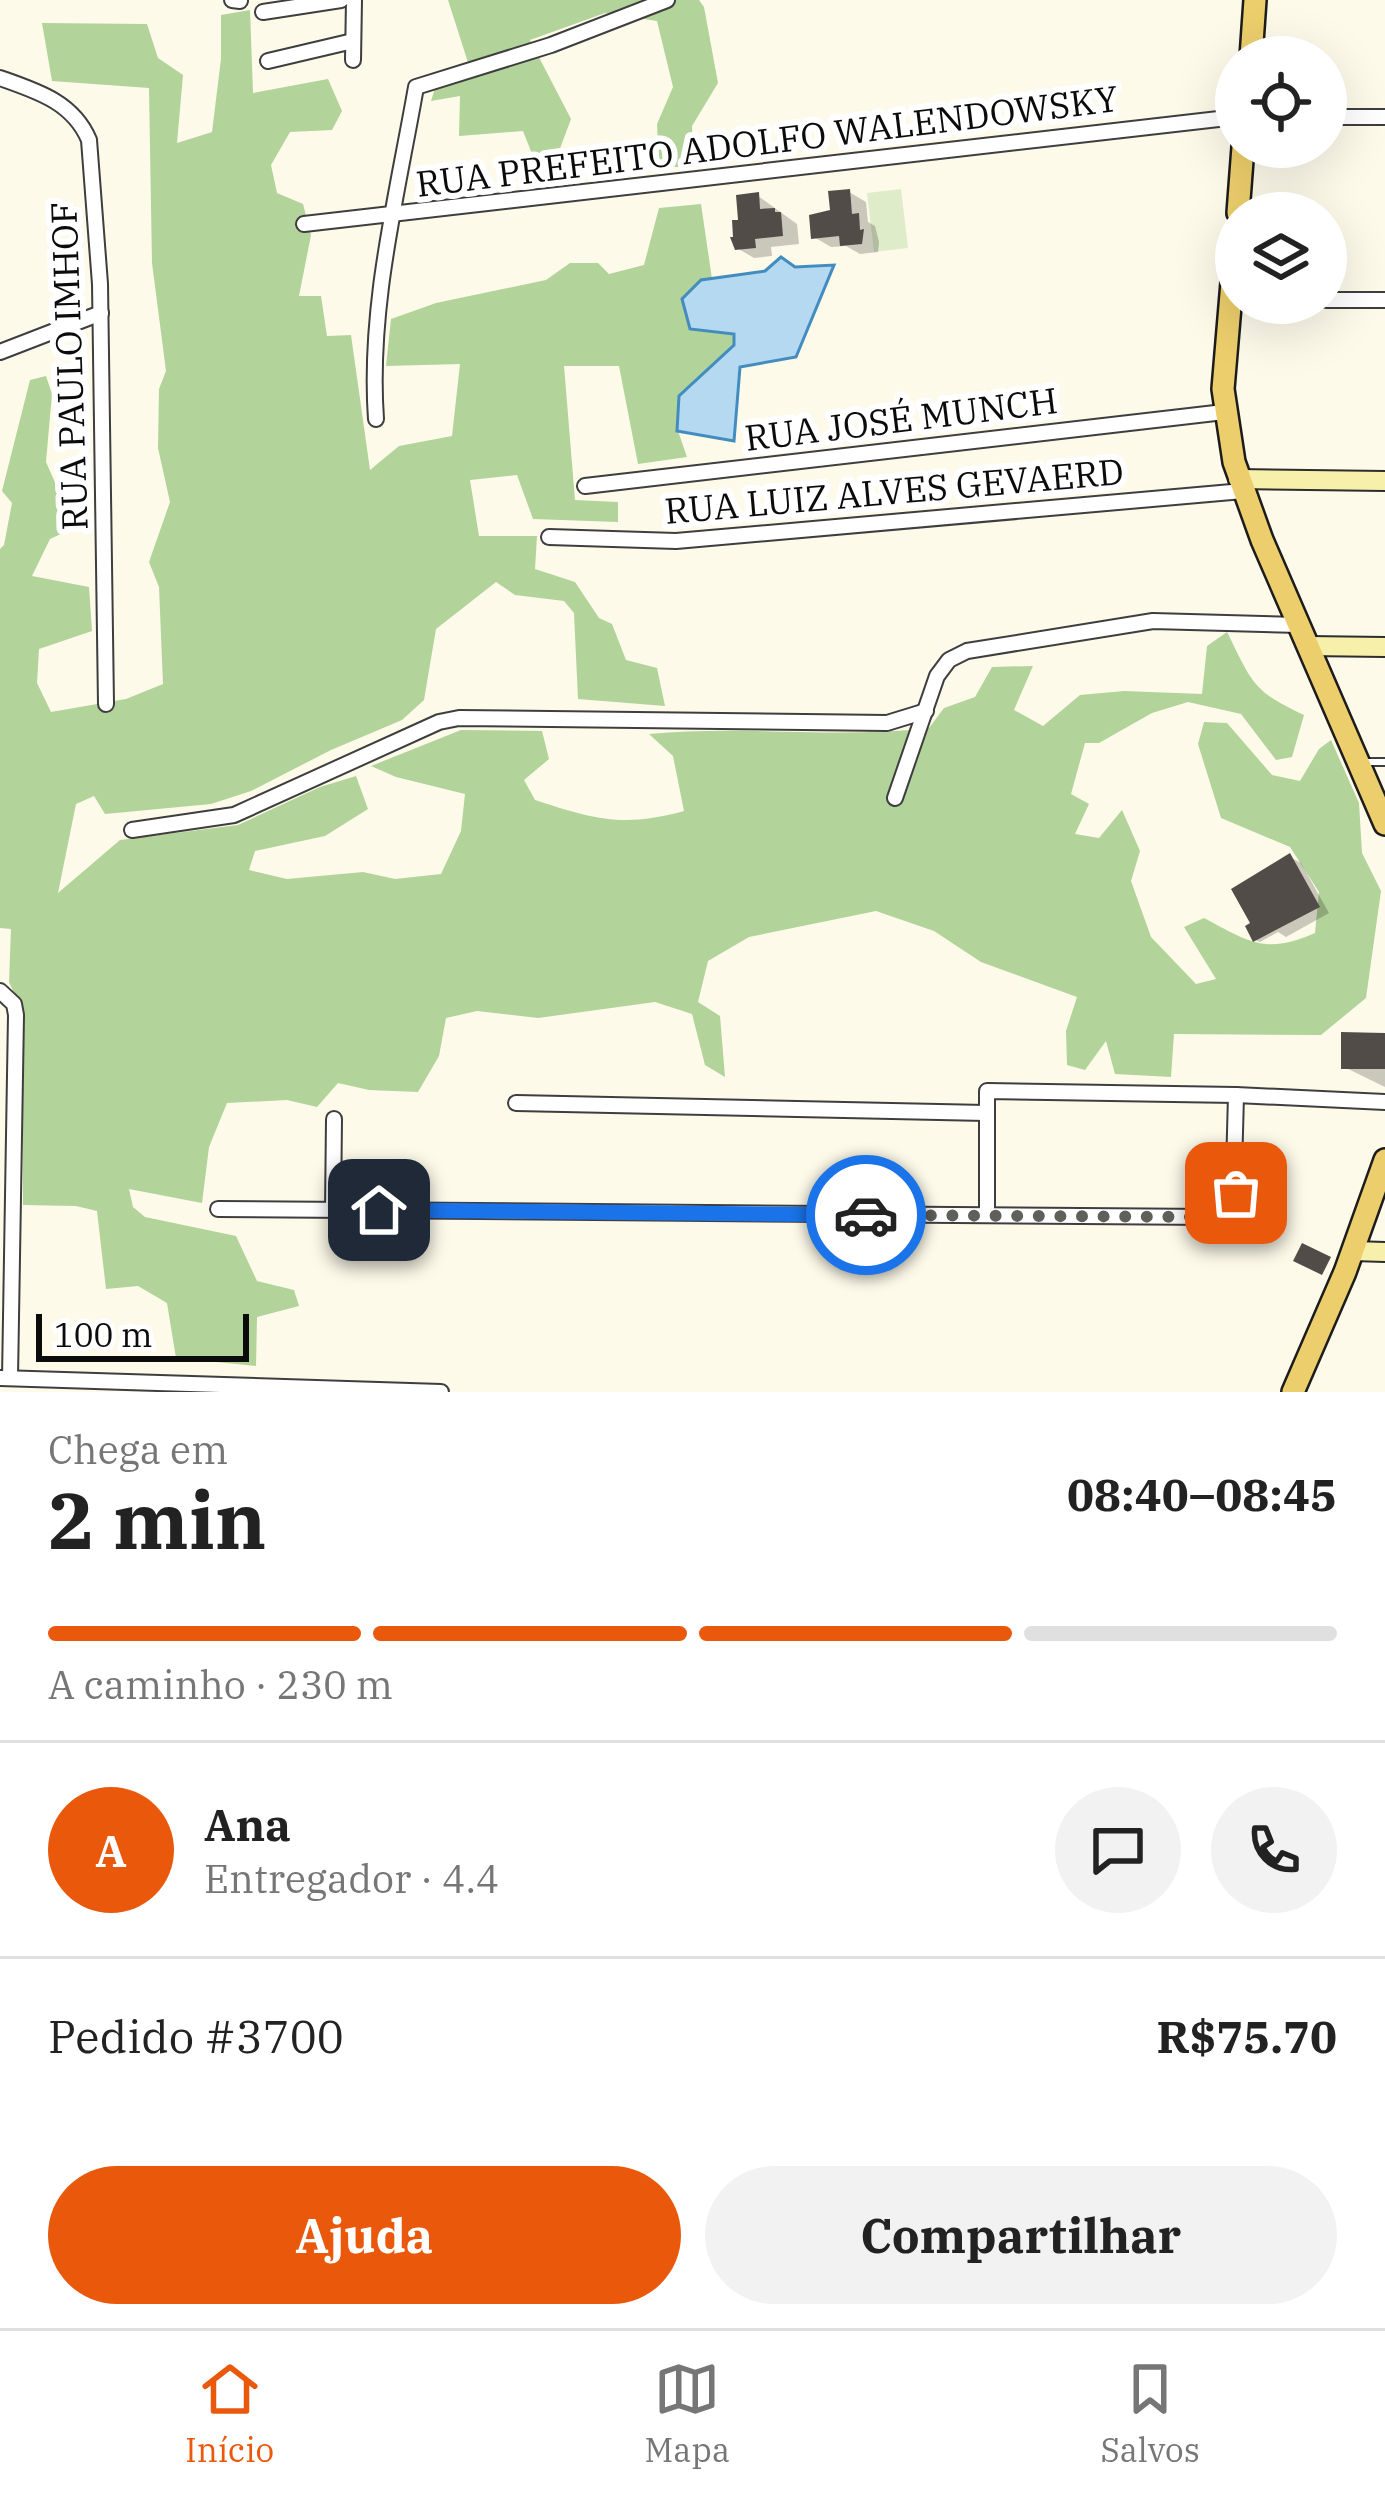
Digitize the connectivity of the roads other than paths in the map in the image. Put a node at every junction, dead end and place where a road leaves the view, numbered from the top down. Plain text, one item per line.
1 (341, 0) edge
2 (354, 0) edge
3 (667, 0) edge
4 (1255, 0) edge
5 (263, 12) dead end
6 (1253, 36) edge
7 (353, 41) junction
8 (353, 60) dead end
9 (268, 61) dead end
10 (0, 78) edge
11 (1347, 117) edge
12 (1385, 117) edge
13 (1215, 119) edge
14 (394, 214) junction
15 (304, 224) dead end
16 (1347, 300) edge
17 (1385, 300) edge
18 (101, 313) junction
19 (1231, 324) edge
20 (0, 352) edge
21 (1224, 412) junction
22 (376, 419) dead end
23 (1385, 481) edge
24 (1240, 485) junction
25 (585, 486) dead end
26 (549, 537) dead end
27 (1303, 636) junction
28 (1385, 646) edge
29 (106, 704) dead end
30 (926, 711) junction
31 (1359, 762) junction
32 (1385, 763) edge
33 (895, 798) dead end
34 (1382, 811) edge
35 (133, 830) dead end
36 (0, 992) edge
37 (1236, 1095) junction
38 (1385, 1102) edge
39 (516, 1103) dead end
40 (986, 1113) junction
41 (334, 1119) dead end
42 (1385, 1160) edge
43 (218, 1209) dead end
44 (333, 1210) junction
45 (987, 1213) junction
46 (1353, 1251) junction
47 (1385, 1252) edge
48 (5, 1378) edge
49 (59, 1386) edge
50 (320, 1391) edge
51 (441, 1392) edge
52 (1293, 1392) edge

1 - 5 street
2 - 7 street
3 - 14 street
4 - 6 main road
7 - 8 street
7 - 9 street
10 - 18 street, RUA PAULO IMHOF
11 - 12 street
13 - 14 street, RUA PREFEITO ADOLFO WALENDOWSKY
14 - 15 street, RUA PREFEITO ADOLFO WALENDOWSKY
14 - 22 street
16 - 17 street
18 - 20 street
18 - 29 street, RUA PAULO IMHOF
19 - 21 main road
21 - 24 main road
21 - 25 street, RUA JOSÉ MUNCH
23 - 24 street
24 - 26 street, RUA LUIZ ALVES GEVAERD
24 - 27 main road
27 - 28 street
27 - 30 street
27 - 31 main road
30 - 33 street
30 - 35 street
31 - 32 lane
31 - 34 main road
36 - 48 street
37 - 38 street
37 - 40 street
37 - 45 street
39 - 40 street
40 - 45 street
41 - 44 street
42 - 46 main road
43 - 44 street
44 - 45 street
46 - 47 street
46 - 52 main road
48 - 49 street
49 - 50 street
50 - 51 street

